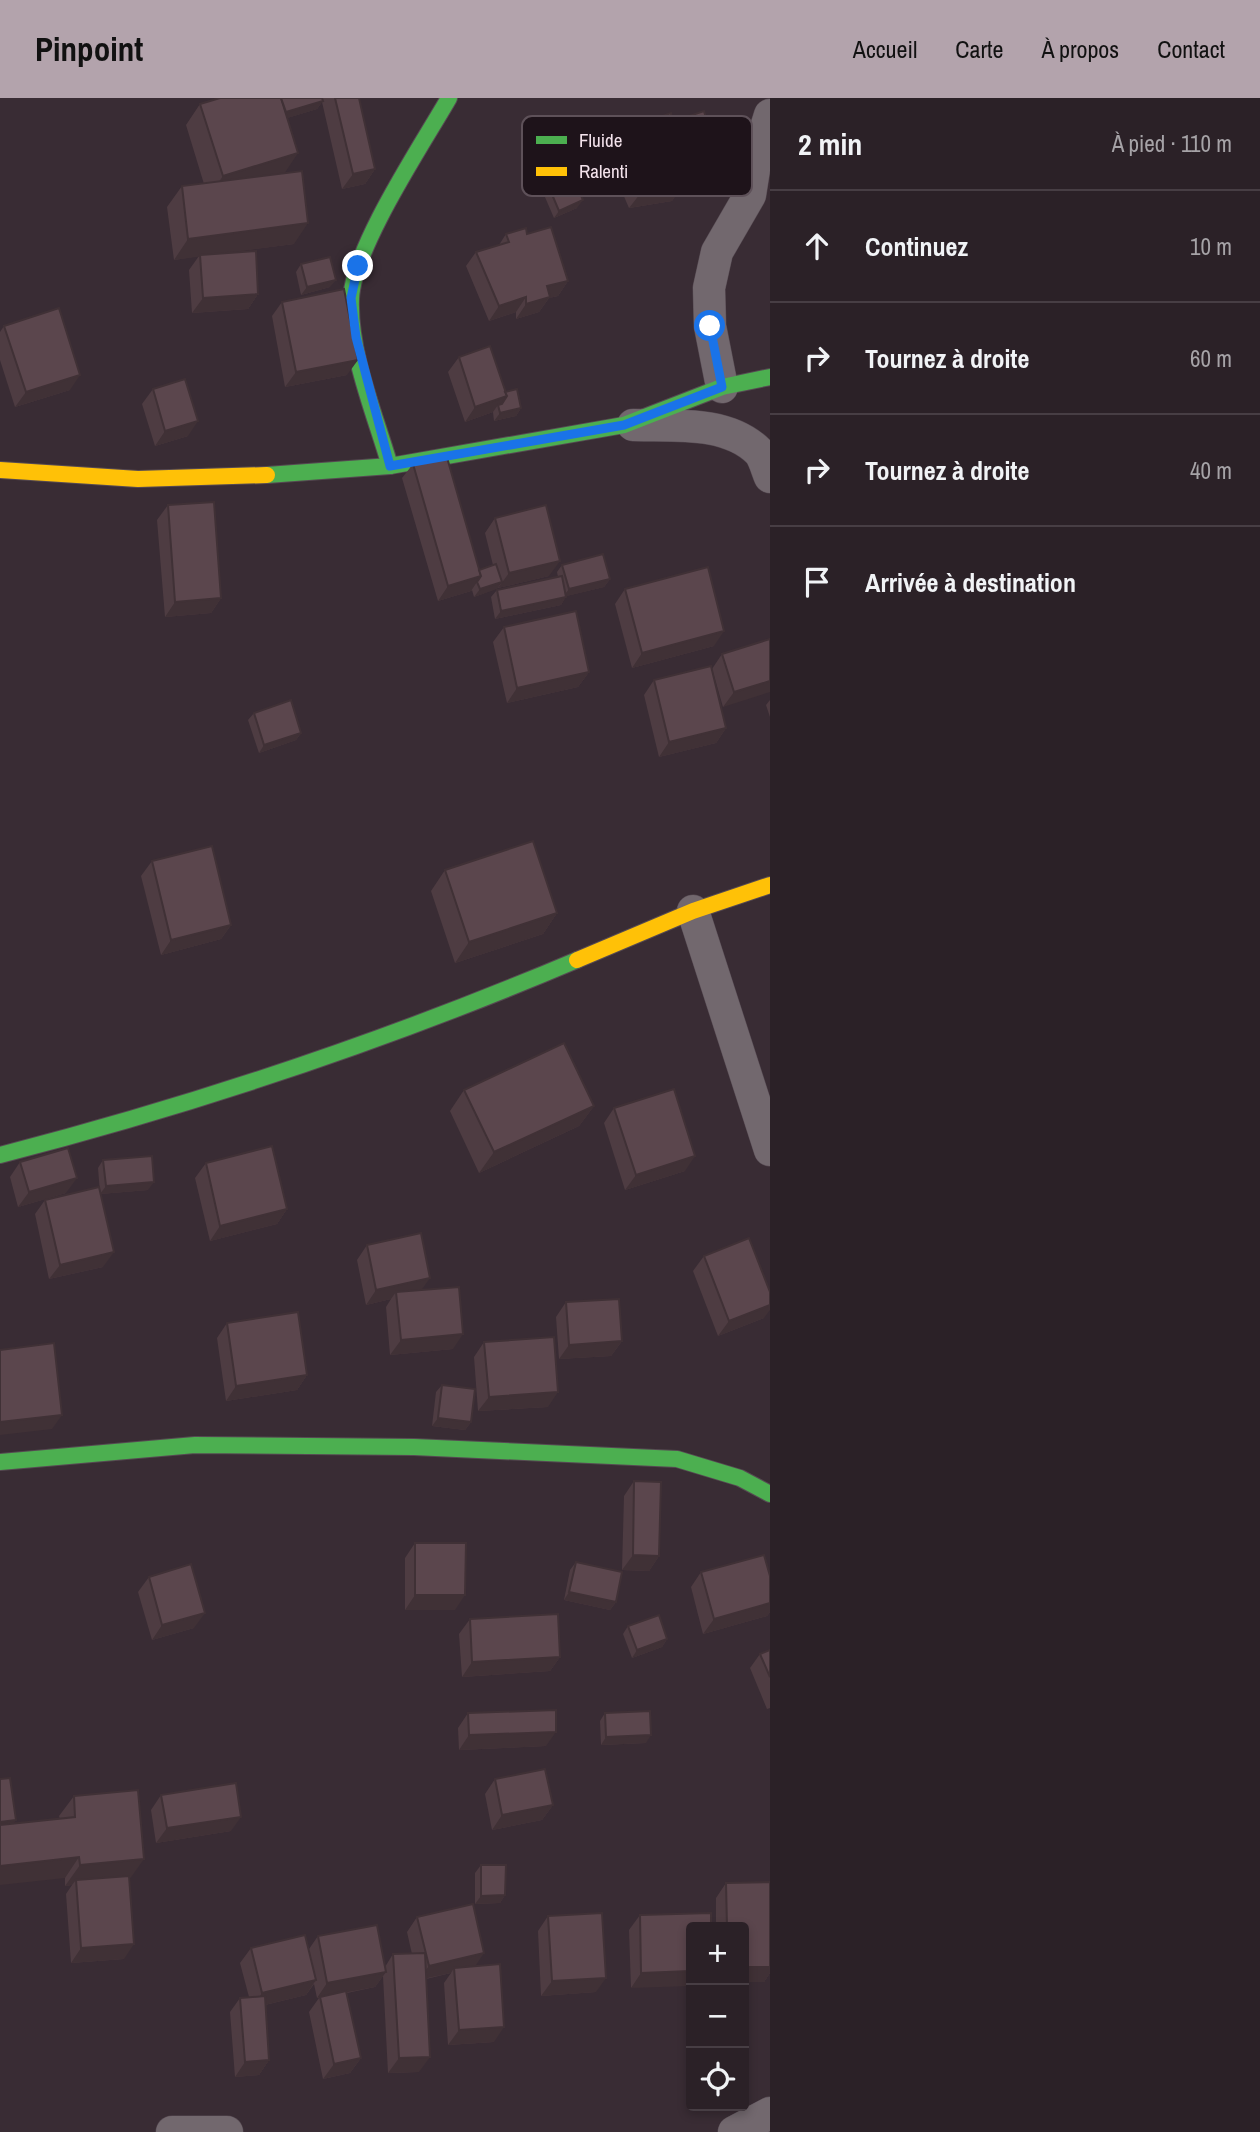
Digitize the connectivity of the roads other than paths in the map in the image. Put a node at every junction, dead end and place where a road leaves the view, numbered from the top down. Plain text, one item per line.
1 (449, 98) edge
2 (765, 98) edge
3 (770, 115) edge
4 (752, 179) edge
5 (749, 196) edge
6 (770, 377) edge
7 (722, 387) junction
8 (624, 425) junction
9 (390, 466) junction
10 (0, 470) edge
11 (770, 477) edge
12 (770, 884) edge
13 (693, 911) junction
14 (770, 1150) edge
15 (0, 1155) edge
16 (0, 1462) edge
17 (770, 1494) edge
18 (770, 2113) edge
19 (172, 2132) edge
20 (227, 2132) edge
21 (734, 2132) edge

1 - 9 street
2 - 3 street
3 - 4 street
5 - 7 street
6 - 7 street
7 - 8 street
8 - 9 street
8 - 11 street
9 - 10 street
12 - 13 street
13 - 14 street
13 - 15 street
16 - 17 street
18 - 21 street
19 - 20 street

